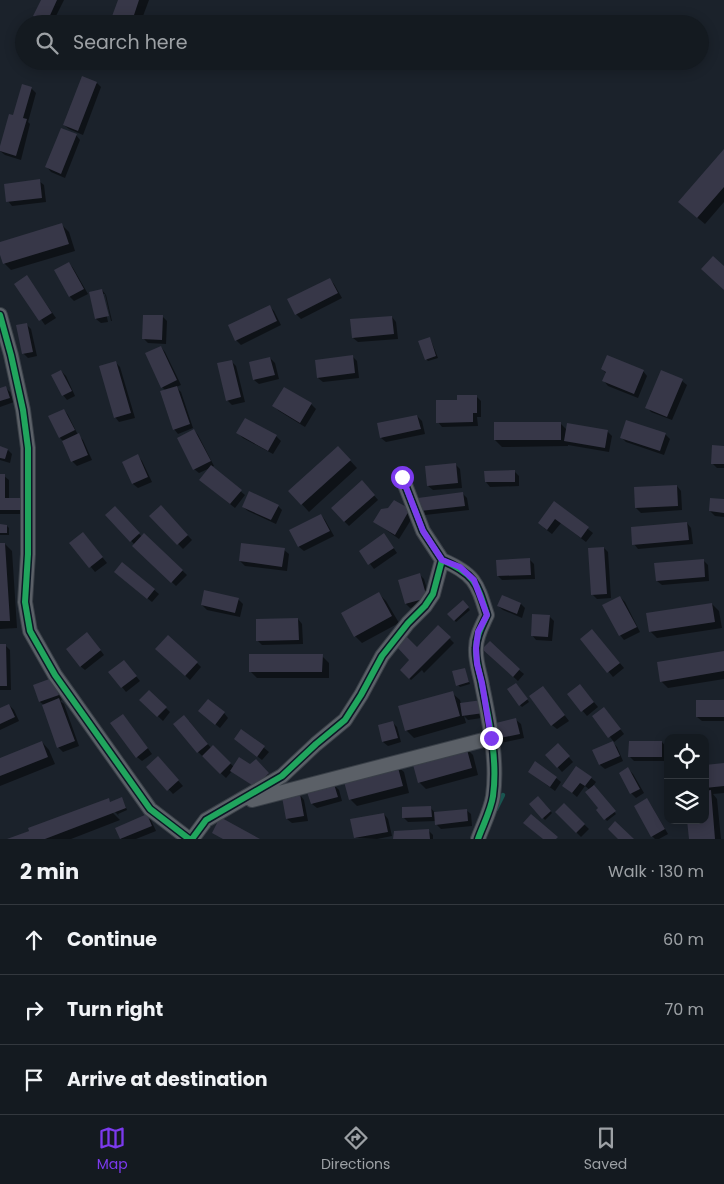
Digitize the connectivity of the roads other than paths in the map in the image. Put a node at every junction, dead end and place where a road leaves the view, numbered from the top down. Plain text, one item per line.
1 (0, 315) edge
2 (402, 477) dead end
3 (442, 560) junction
4 (491, 738) junction
5 (234, 804) junction
6 (191, 839) edge
7 (478, 839) edge

1 - 6 street
2 - 3 street
3 - 4 street
3 - 5 street
4 - 5 street
4 - 7 street
5 - 6 street

